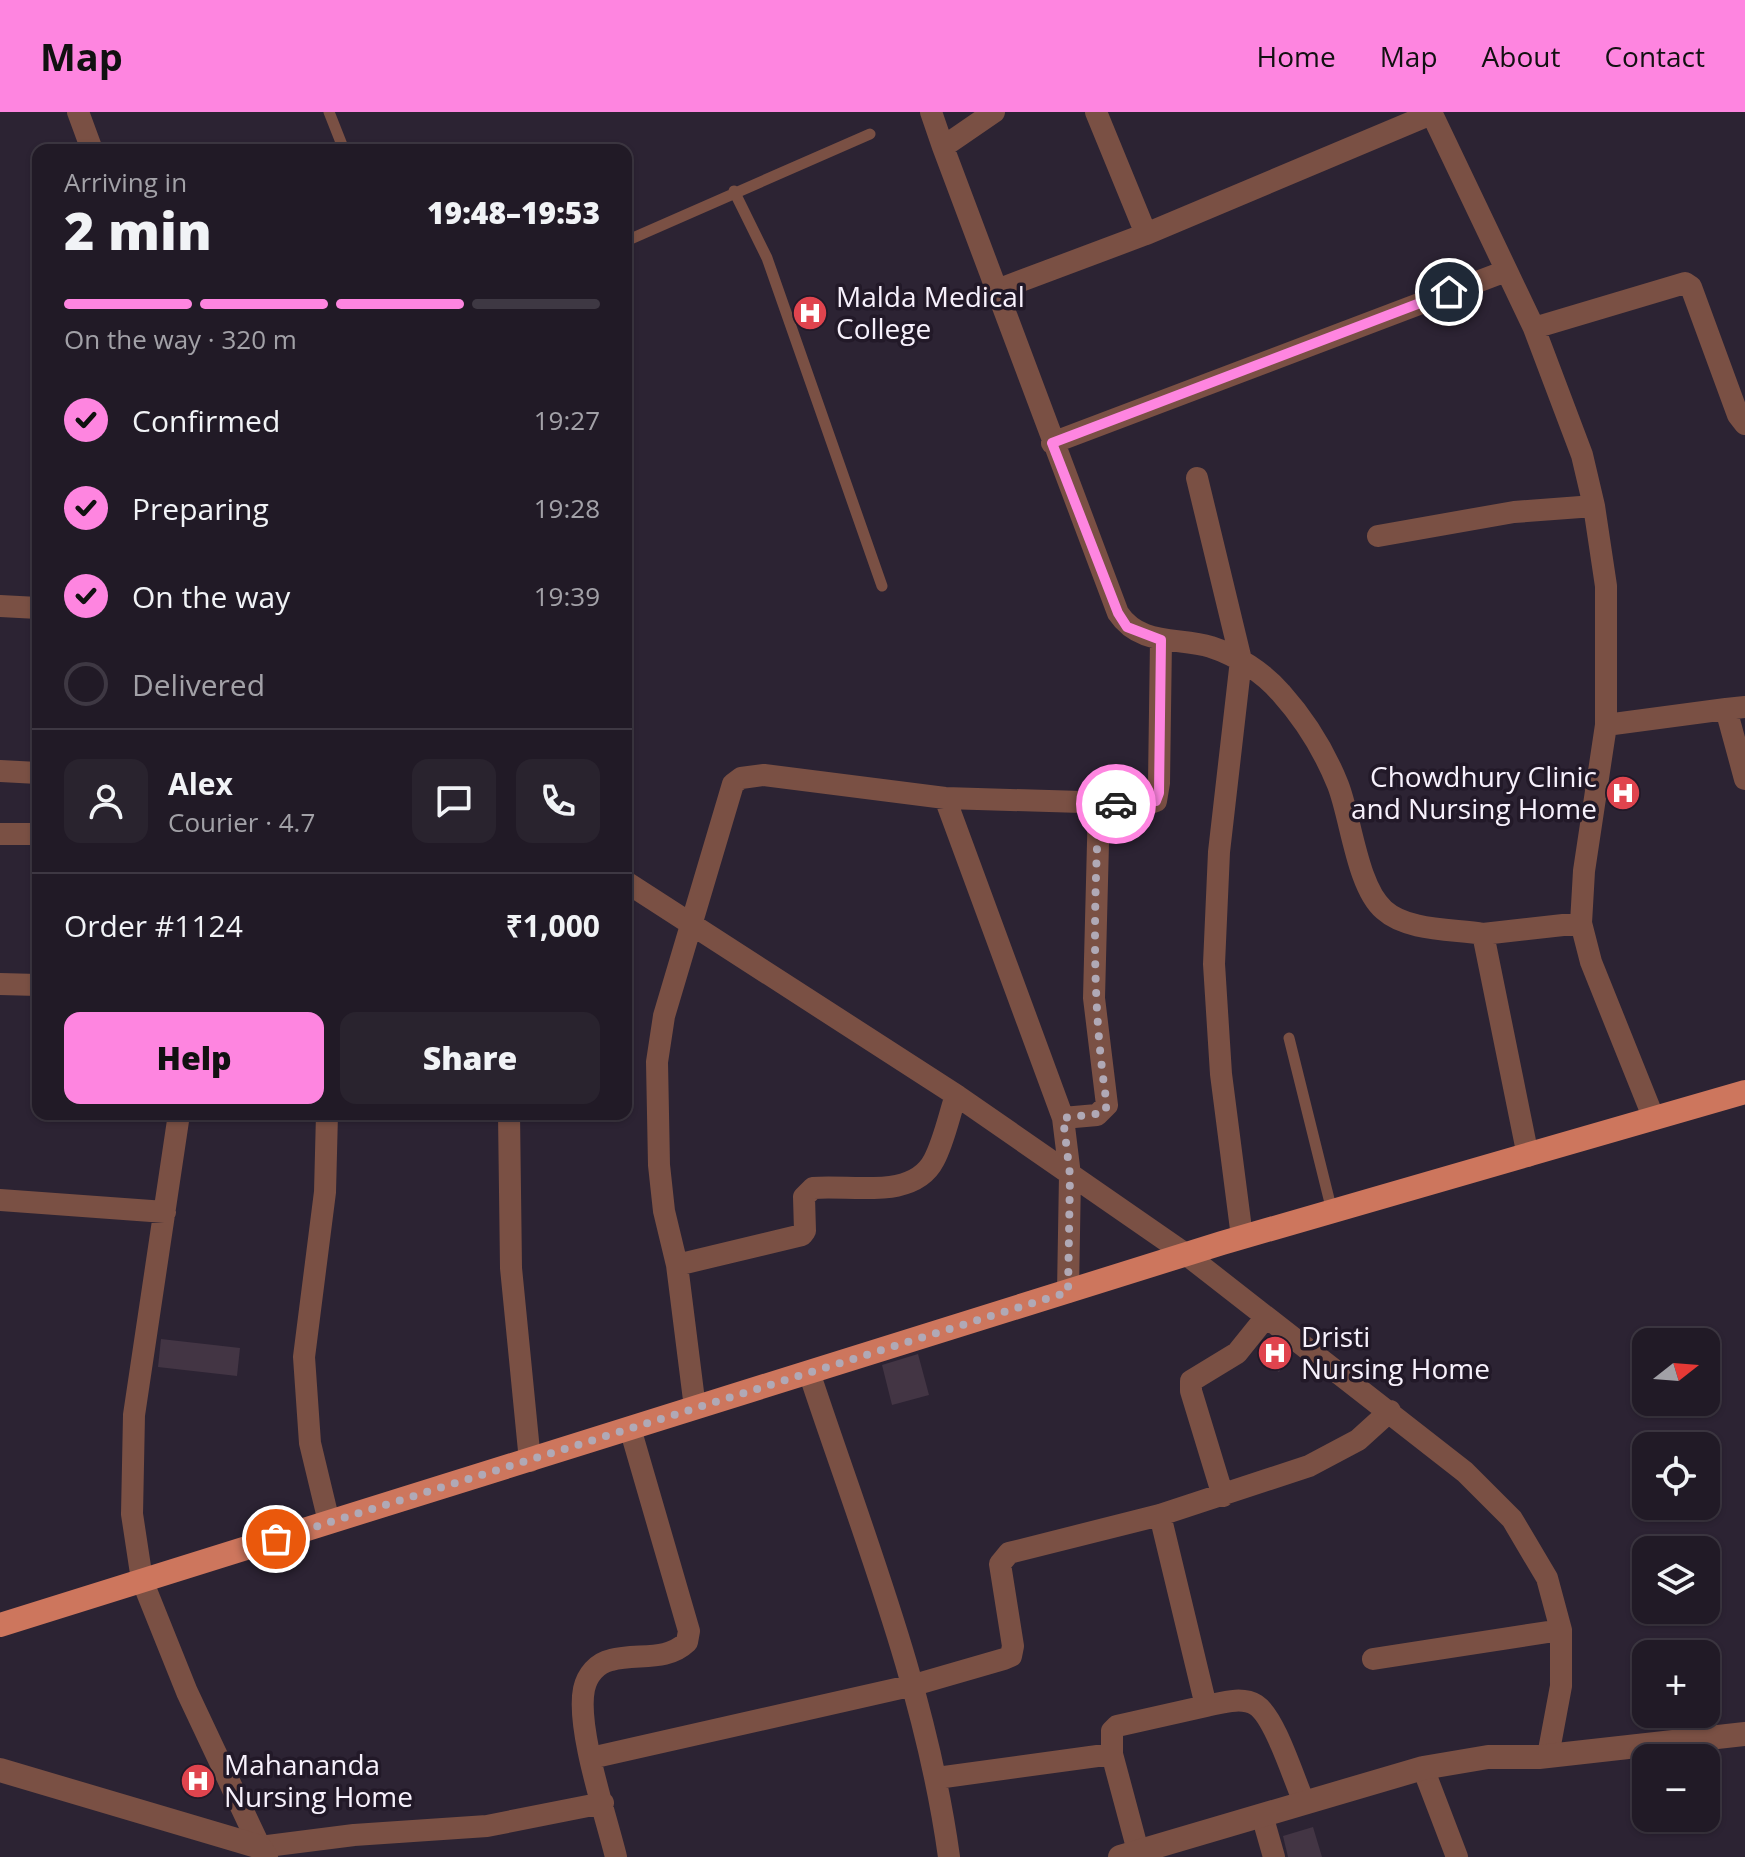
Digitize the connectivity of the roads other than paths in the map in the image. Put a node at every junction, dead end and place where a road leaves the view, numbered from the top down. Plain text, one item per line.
1 (78, 112) edge
2 (329, 112) edge
3 (931, 112) edge
4 (994, 112) edge
5 (1096, 112) edge
6 (1431, 113) edge
7 (870, 134) dead end
8 (90, 144) edge
9 (342, 144) edge
10 (943, 147) junction
11 (734, 191) junction
12 (1146, 234) junction
13 (632, 238) edge
14 (1506, 271) junction
15 (997, 290) junction
16 (1534, 328) junction
17 (1745, 424) edge
18 (1052, 443) junction
19 (1197, 478) dead end
20 (1594, 506) junction
21 (1378, 536) dead end
22 (882, 586) dead end
23 (0, 606) edge
24 (32, 608) edge
25 (1161, 640) junction
26 (1241, 660) junction
27 (1736, 708) edge
28 (1606, 725) junction
29 (0, 771) edge
30 (32, 773) edge
31 (1745, 779) edge
32 (945, 798) junction
33 (1099, 804) junction
34 (0, 834) edge
35 (32, 834) edge
36 (632, 886) edge
37 (1581, 923) junction
38 (691, 926) junction
39 (1483, 934) junction
40 (0, 984) edge
41 (32, 985) edge
42 (1289, 1038) dead end
43 (1745, 1092) edge
44 (956, 1095) junction
45 (1063, 1118) junction
46 (1654, 1119) junction
47 (178, 1120) edge
48 (327, 1120) edge
49 (509, 1120) edge
50 (1528, 1156) junction
51 (1070, 1175) junction
52 (0, 1200) edge
53 (1332, 1211) junction
54 (165, 1212) junction
55 (1242, 1237) junction
56 (1187, 1255) junction
57 (677, 1265) junction
58 (1068, 1292) junction
59 (1266, 1317) junction
60 (809, 1372) junction
61 (695, 1408) junction
62 (1390, 1411) junction
63 (630, 1428) junction
64 (530, 1461) junction
65 (1223, 1496) junction
66 (1160, 1515) junction
67 (329, 1522) junction
68 (142, 1580) junction
69 (0, 1625) edge
70 (1561, 1630) junction
71 (1373, 1659) dead end
72 (914, 1685) junction
73 (1206, 1706) junction
74 (1745, 1719) edge
75 (1745, 1734) edge
76 (1550, 1745) junction
77 (1112, 1754) junction
78 (1525, 1755) junction
79 (591, 1758) junction
80 (1423, 1768) junction
81 (0, 1770) edge
82 (937, 1778) junction
83 (1304, 1802) junction
84 (603, 1803) junction
85 (1262, 1815) junction
86 (263, 1852) edge
87 (1129, 1854) edge
88 (616, 1857) edge
89 (949, 1857) edge
90 (1274, 1857) edge
91 (1457, 1857) edge

1 - 8 street
2 - 9 lane
3 - 10 street
4 - 10 street
5 - 12 street
6 - 12 street
6 - 14 street
7 - 11 lane
10 - 15 street
11 - 13 lane
11 - 22 lane
12 - 15 street
14 - 16 street
14 - 18 street
15 - 18 street
16 - 17 street
16 - 20 street
18 - 25 street
19 - 26 street
20 - 21 street
20 - 28 street
23 - 24 street
25 - 26 street
25 - 33 street
26 - 39 street
26 - 55 street
27 - 28 street
27 - 31 street
28 - 37 street
29 - 30 street
32 - 33 street
32 - 38 street
32 - 45 street
33 - 45 street
34 - 35 street
36 - 38 street
37 - 39 street
37 - 46 street
38 - 44 street
38 - 57 street
39 - 50 street
40 - 41 street
42 - 53 lane
43 - 46 main road
44 - 51 street
44 - 57 street
45 - 51 street
46 - 50 main road
47 - 54 street
48 - 67 street
49 - 64 street
50 - 53 main road
51 - 56 street
51 - 58 street
52 - 54 street
53 - 55 main road
54 - 68 street
55 - 56 main road
56 - 58 main road
56 - 59 street
57 - 61 street
58 - 60 main road
59 - 62 street
59 - 65 street
60 - 61 main road
60 - 72 street
61 - 63 main road
62 - 65 street
62 - 70 street
63 - 64 main road
63 - 79 street
64 - 67 main road
65 - 66 street
66 - 72 street
66 - 73 street
67 - 68 main road
68 - 69 main road
68 - 86 street
70 - 71 street
70 - 76 street
72 - 79 street
72 - 82 street
73 - 77 street
73 - 83 street
74 - 76 street
75 - 78 street
76 - 78 street
77 - 82 street
77 - 87 street
78 - 80 street
79 - 84 street
80 - 83 street
80 - 91 street
81 - 86 street
82 - 89 street
83 - 85 street
84 - 86 street
84 - 88 street
85 - 87 street
85 - 90 street

